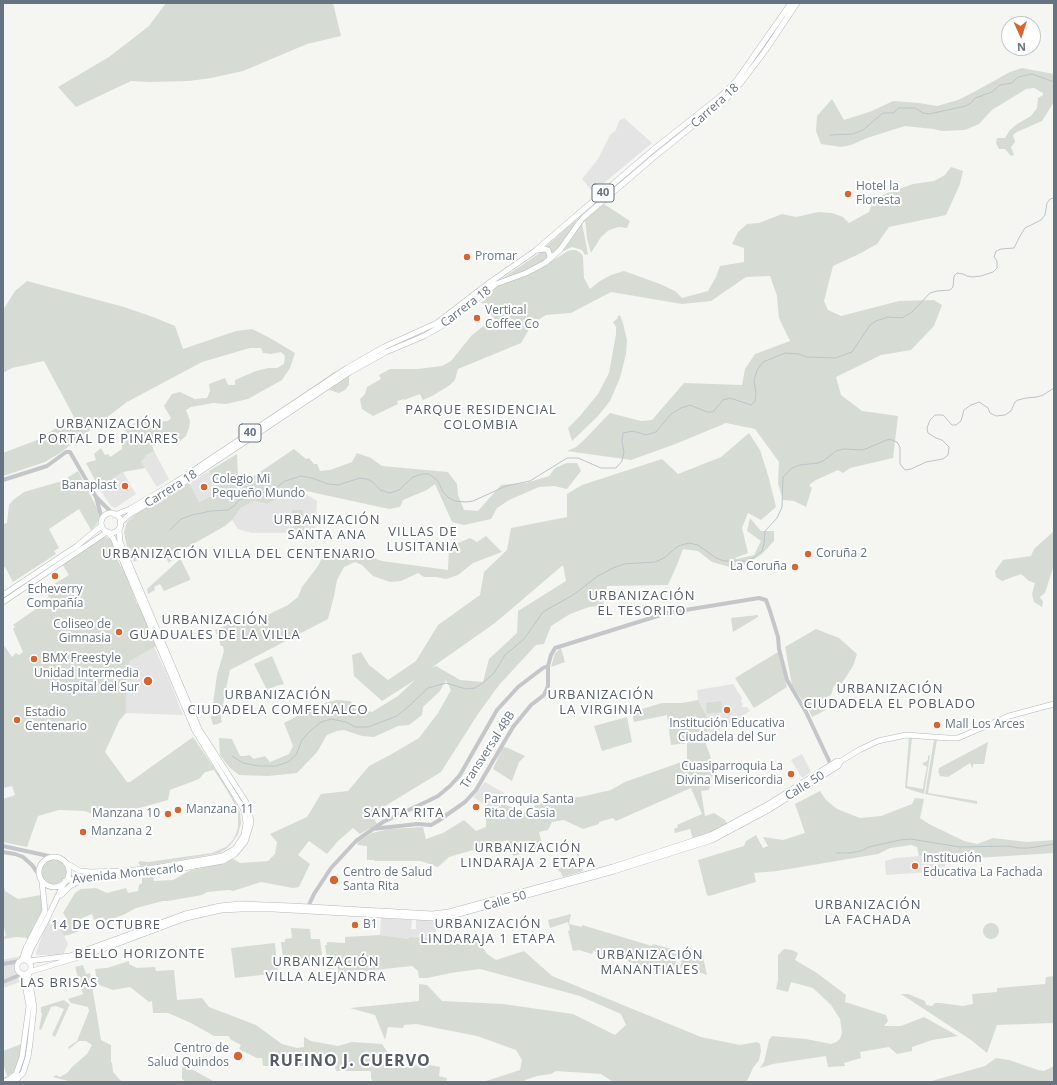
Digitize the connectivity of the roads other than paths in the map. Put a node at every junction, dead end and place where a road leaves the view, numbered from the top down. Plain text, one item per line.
1 (791, 3) edge
2 (797, 3) edge
3 (535, 251) junction
4 (549, 260) junction
5 (3, 480) edge
6 (96, 497) junction
7 (114, 514) junction
8 (102, 519) junction
9 (120, 523) junction
10 (102, 526) junction
11 (119, 529) junction
12 (108, 532) junction
13 (3, 595) edge
14 (3, 602) edge
15 (548, 666) junction
16 (1054, 704) edge
17 (841, 761) junction
18 (831, 765) junction
19 (372, 829) junction
20 (3, 846) edge
21 (3, 852) edge
22 (53, 857) junction
23 (66, 863) junction
24 (39, 875) junction
25 (102, 876) junction
26 (42, 882) junction
27 (65, 882) junction
28 (57, 898) junction
29 (307, 909) junction
30 (71, 958) junction
31 (25, 959) junction
32 (3, 964) edge
33 (25, 974) junction
34 (3, 982) edge
35 (3, 1082) edge
36 (14, 1082) edge

1 - 3 main road, Carrera 18 / 40
2 - 4 main road, Carrera 18 / 40
3 - 4 main road
3 - 7 main road, Carrera 18 / 40
4 - 9 main road, Carrera 18 / 40
5 - 6 street
6 - 7 street
6 - 8 street
7 - 8 main road, 40
7 - 9 main road
8 - 10 main road
9 - 11 main road
10 - 12 main road
10 - 13 main road
11 - 12 main road
11 - 25 main road, Avenida Montecarlo
12 - 14 main road
12 - 23 main road, Avenida Montecarlo
15 - 18 street
15 - 19 street
15 - 19 street, Transversal 48B
16 - 17 main road, Calle 50
17 - 18 main road, Calle 50
17 - 29 main road, Calle 50
18 - 29 main road, Calle 50
19 - 29 street
20 - 22 street
21 - 24 street
22 - 23 main road
22 - 24 main road
23 - 27 main road
24 - 26 main road
25 - 27 main road, Avenida Montecarlo
25 - 28 main road
26 - 27 main road
26 - 31 main road
27 - 28 main road
28 - 31 main road
29 - 30 main road, Calle 50
30 - 31 main road, Calle 50
30 - 33 main road, Calle 50
31 - 32 street
31 - 33 main road
31 - 33 main road
33 - 34 street, Calle 50
33 - 35 main road
33 - 36 main road

